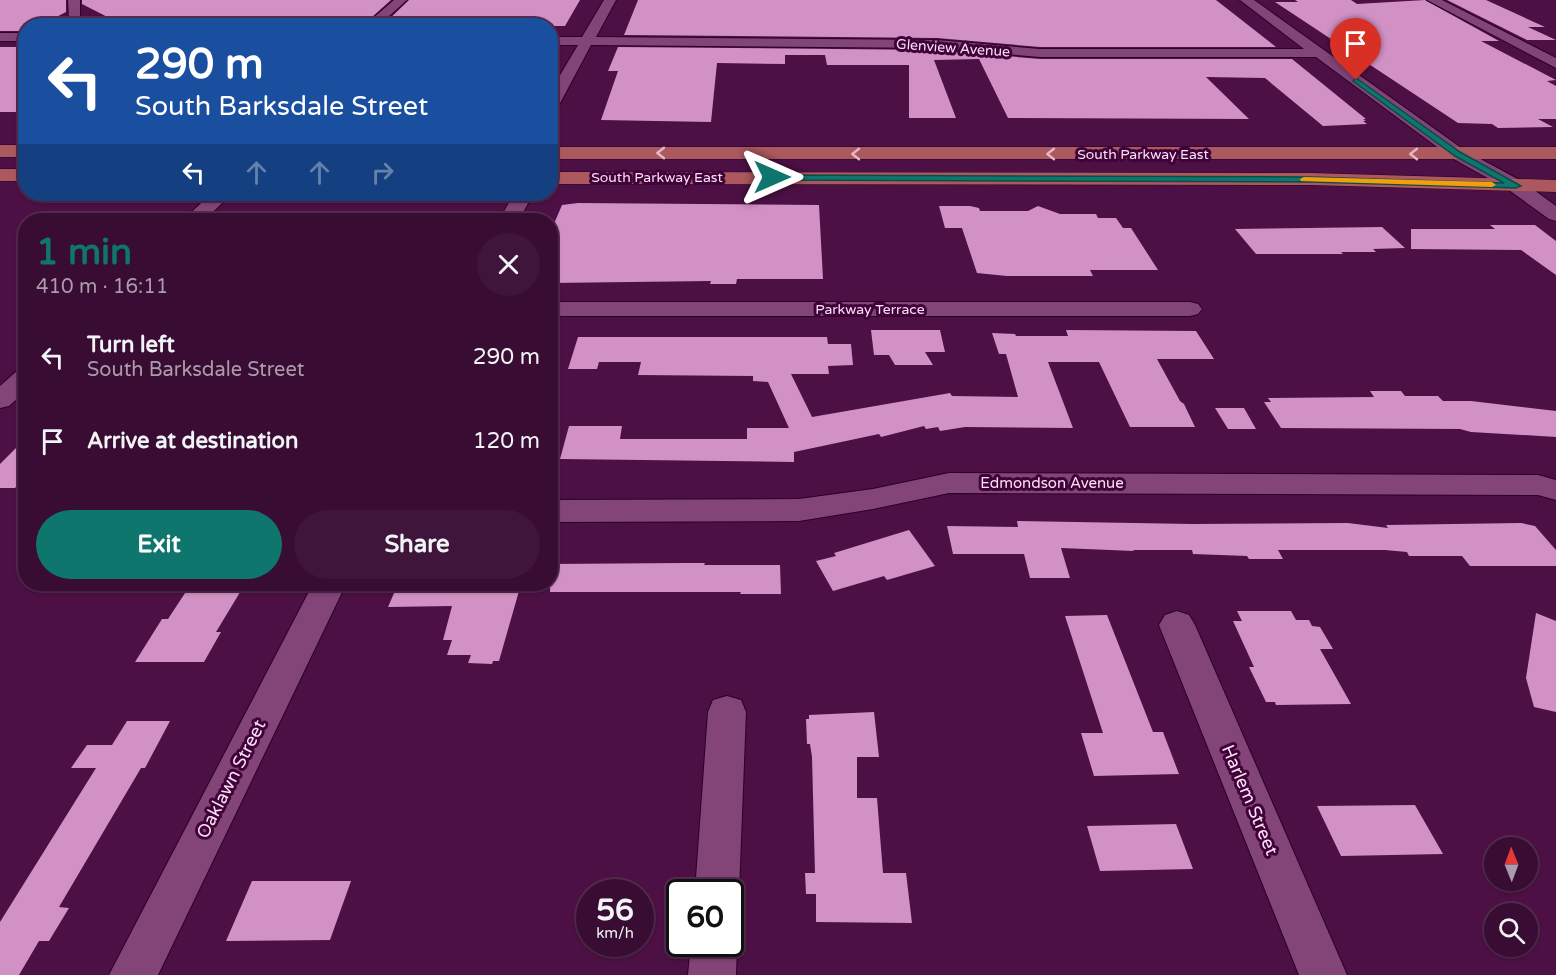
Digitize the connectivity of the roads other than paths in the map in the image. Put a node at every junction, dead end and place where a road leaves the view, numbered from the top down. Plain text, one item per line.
1 (74, 0) edge
2 (401, 0) edge
3 (610, 0) edge
4 (1246, 0) edge
5 (1433, 0) edge
6 (76, 18) edge
7 (380, 18) edge
8 (0, 37) edge
9 (18, 38) edge
10 (558, 41) edge
11 (587, 42) junction
12 (1319, 53) junction
13 (1556, 64) edge
14 (558, 93) edge
15 (0, 151) edge
16 (18, 151) edge
17 (558, 153) edge
18 (1556, 153) edge
19 (1458, 154) junction
20 (0, 175) edge
21 (18, 175) edge
22 (558, 178) edge
23 (1516, 186) junction
24 (1556, 186) edge
25 (214, 201) edge
26 (201, 213) edge
27 (1556, 215) edge
28 (558, 309) edge
29 (1190, 309) dead end
30 (18, 384) edge
31 (0, 400) edge
32 (1556, 490) edge
33 (558, 512) edge
34 (325, 591) edge
35 (1177, 625) dead end
36 (727, 712) dead end
37 (718, 879) edge
38 (713, 957) edge
39 (133, 975) edge
40 (712, 975) edge
41 (1323, 975) edge

1 - 6 street
2 - 7 street
3 - 11 street
4 - 12 street
5 - 13 street
8 - 9 street
10 - 11 street, Glenview Avenue
11 - 12 street, Glenview Avenue
11 - 14 street
12 - 19 street
15 - 16 main road
19 -> 17 main road, South Parkway East
18 - 19 main road, South Parkway East
19 - 23 street
20 - 21 main road
22 - 23 main road, South Parkway East
23 - 24 main road, South Parkway East
23 - 27 street
25 - 26 street
28 - 29 street, Parkway Terrace
30 - 31 street
32 - 33 street, Edmondson Avenue
34 - 39 street, Oaklawn Street
35 - 41 street, Harlem Street
36 - 37 street
38 - 40 street

